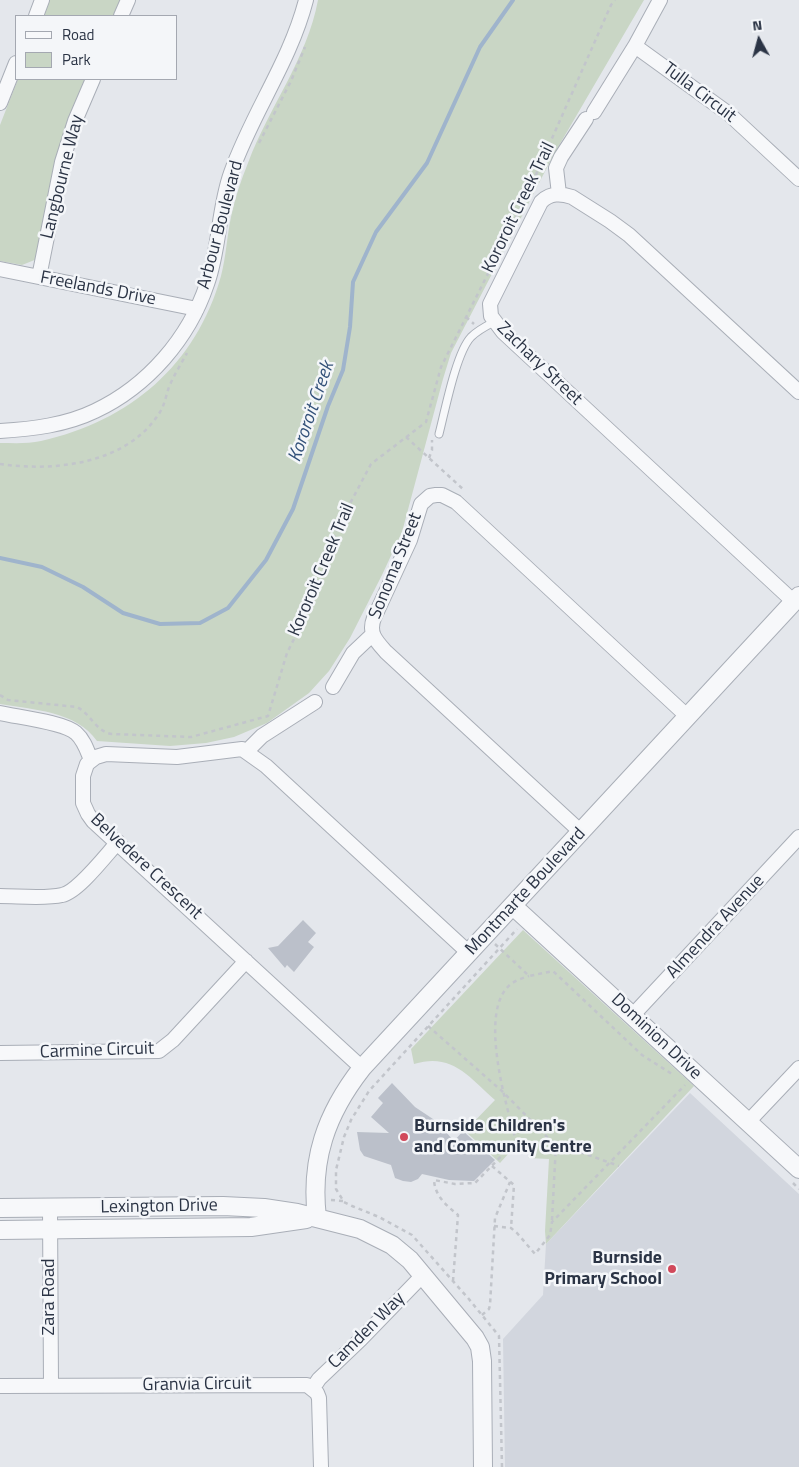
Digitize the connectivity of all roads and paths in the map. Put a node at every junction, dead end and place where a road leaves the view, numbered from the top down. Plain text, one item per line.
1 (42, 0) edge
2 (128, 0) edge
3 (306, 0) edge
4 (615, 0) edge
5 (660, 0) edge
6 (36, 15) edge
7 (121, 15) edge
8 (635, 46) junction
9 (15, 66) edge
10 (93, 80) edge
11 (0, 103) edge
12 (799, 179) edge
13 (559, 194) junction
14 (0, 269) edge
15 (39, 277) junction
16 (197, 309) junction
17 (494, 322) junction
18 (799, 392) edge
19 (0, 431) edge
20 (439, 434) joint
21 (406, 437) junction
22 (429, 458) junction
23 (466, 511) junction
24 (797, 599) edge
25 (372, 635) junction
26 (333, 687) dead end
27 (0, 695) edge
28 (315, 702) dead end
29 (0, 713) edge
30 (688, 717) junction
31 (247, 751) junction
32 (91, 760) junction
33 (581, 832) junction
34 (799, 837) edge
35 (118, 842) junction
36 (0, 896) edge
37 (513, 906) junction
38 (526, 918) junction
39 (486, 935) junction
40 (500, 948) junction
41 (469, 953) junction
42 (246, 962) junction
43 (529, 976) junction
44 (632, 1016) junction
45 (428, 1026) junction
46 (0, 1053) edge
47 (362, 1068) junction
48 (799, 1068) edge
49 (675, 1077) dead end
50 (692, 1090) dead end
51 (503, 1092) junction
52 (748, 1122) junction
53 (556, 1144) junction
54 (610, 1162) junction
55 (492, 1166) junction
56 (620, 1166) dead end
57 (793, 1173) edge
58 (510, 1182) junction
59 (799, 1189) edge
60 (0, 1208) edge
61 (50, 1208) junction
62 (317, 1218) junction
63 (552, 1222) junction
64 (494, 1226) junction
65 (511, 1228) junction
66 (0, 1230) edge
67 (50, 1230) junction
68 (423, 1275) junction
69 (453, 1281) junction
70 (482, 1315) junction
71 (0, 1386) edge
72 (51, 1386) junction
73 (313, 1388) junction
74 (320, 1467) edge
75 (483, 1467) edge
76 (502, 1467) edge

1 - 6 street
2 - 7 street
3 - 16 street, Arbour Boulevard
4 - 21 path, Kororoit Creek Trail
5 - 8 street
8 - 12 street, Tulla Circuit
8 - 13 street
9 - 11 street
10 - 15 street, Langbourne Way
13 - 17 street, Zachary Street
13 - 18 street
14 - 15 street, Freelands Drive
15 - 16 street, Freelands Drive
16 - 19 street, Arbour Boulevard
17 - 20 lane
17 - 24 street, Zachary Street
20 - 22 path
21 - 22 path
21 - 27 path, Kororoit Creek Trail
22 - 23 path
23 - 25 street, Sonoma Street
23 - 30 street, Sonoma Street
24 - 30 street, Montmarte Boulevard
25 - 26 street
25 - 33 street, Sonoma Street
28 - 31 street
29 - 32 street
30 - 33 street, Montmarte Boulevard
31 - 32 street
31 - 41 street
32 - 35 street, Belvedere Crescent
33 - 37 street, Montmarte Boulevard
34 - 44 street, Almendra Avenue
35 - 36 street
35 - 42 street, Belvedere Crescent
37 - 38 street, Dominion Drive
37 - 39 street, Montmarte Boulevard
38 - 40 path
38 - 44 street, Dominion Drive
39 - 40 path
39 - 41 street, Montmarte Boulevard
40 - 43 path
40 - 45 path
41 - 47 street, Montmarte Boulevard
42 - 46 street, Carmine Circuit
42 - 47 street, Belvedere Crescent
43 - 49 path
43 - 51 path
44 - 52 street, Dominion Drive
45 - 51 path
45 - 69 path
47 - 62 street, Montmarte Boulevard
48 - 52 street
50 - 54 path
51 - 53 path
51 - 55 path
52 - 57 street, Dominion Drive
53 - 54 path
53 - 63 path
54 - 56 path
54 - 63 path
55 - 58 path
55 - 69 path
57 - 59 path
58 - 64 path
58 - 65 path
60 - 61 street, Lexington Drive
61 - 62 street, Lexington Drive
61 - 67 street, Zara Road
62 - 67 street, Lexington Drive
62 - 68 street, Lexington Drive
63 - 65 path
64 - 65 path
64 - 70 path
66 - 67 street, Lexington Drive
67 - 72 street, Zara Road
68 - 73 street, Camden Way
68 - 75 street, Lexington Drive
69 - 70 path
70 - 76 path
71 - 72 street, Granvia Circuit
72 - 73 street, Granvia Circuit
73 - 74 street

